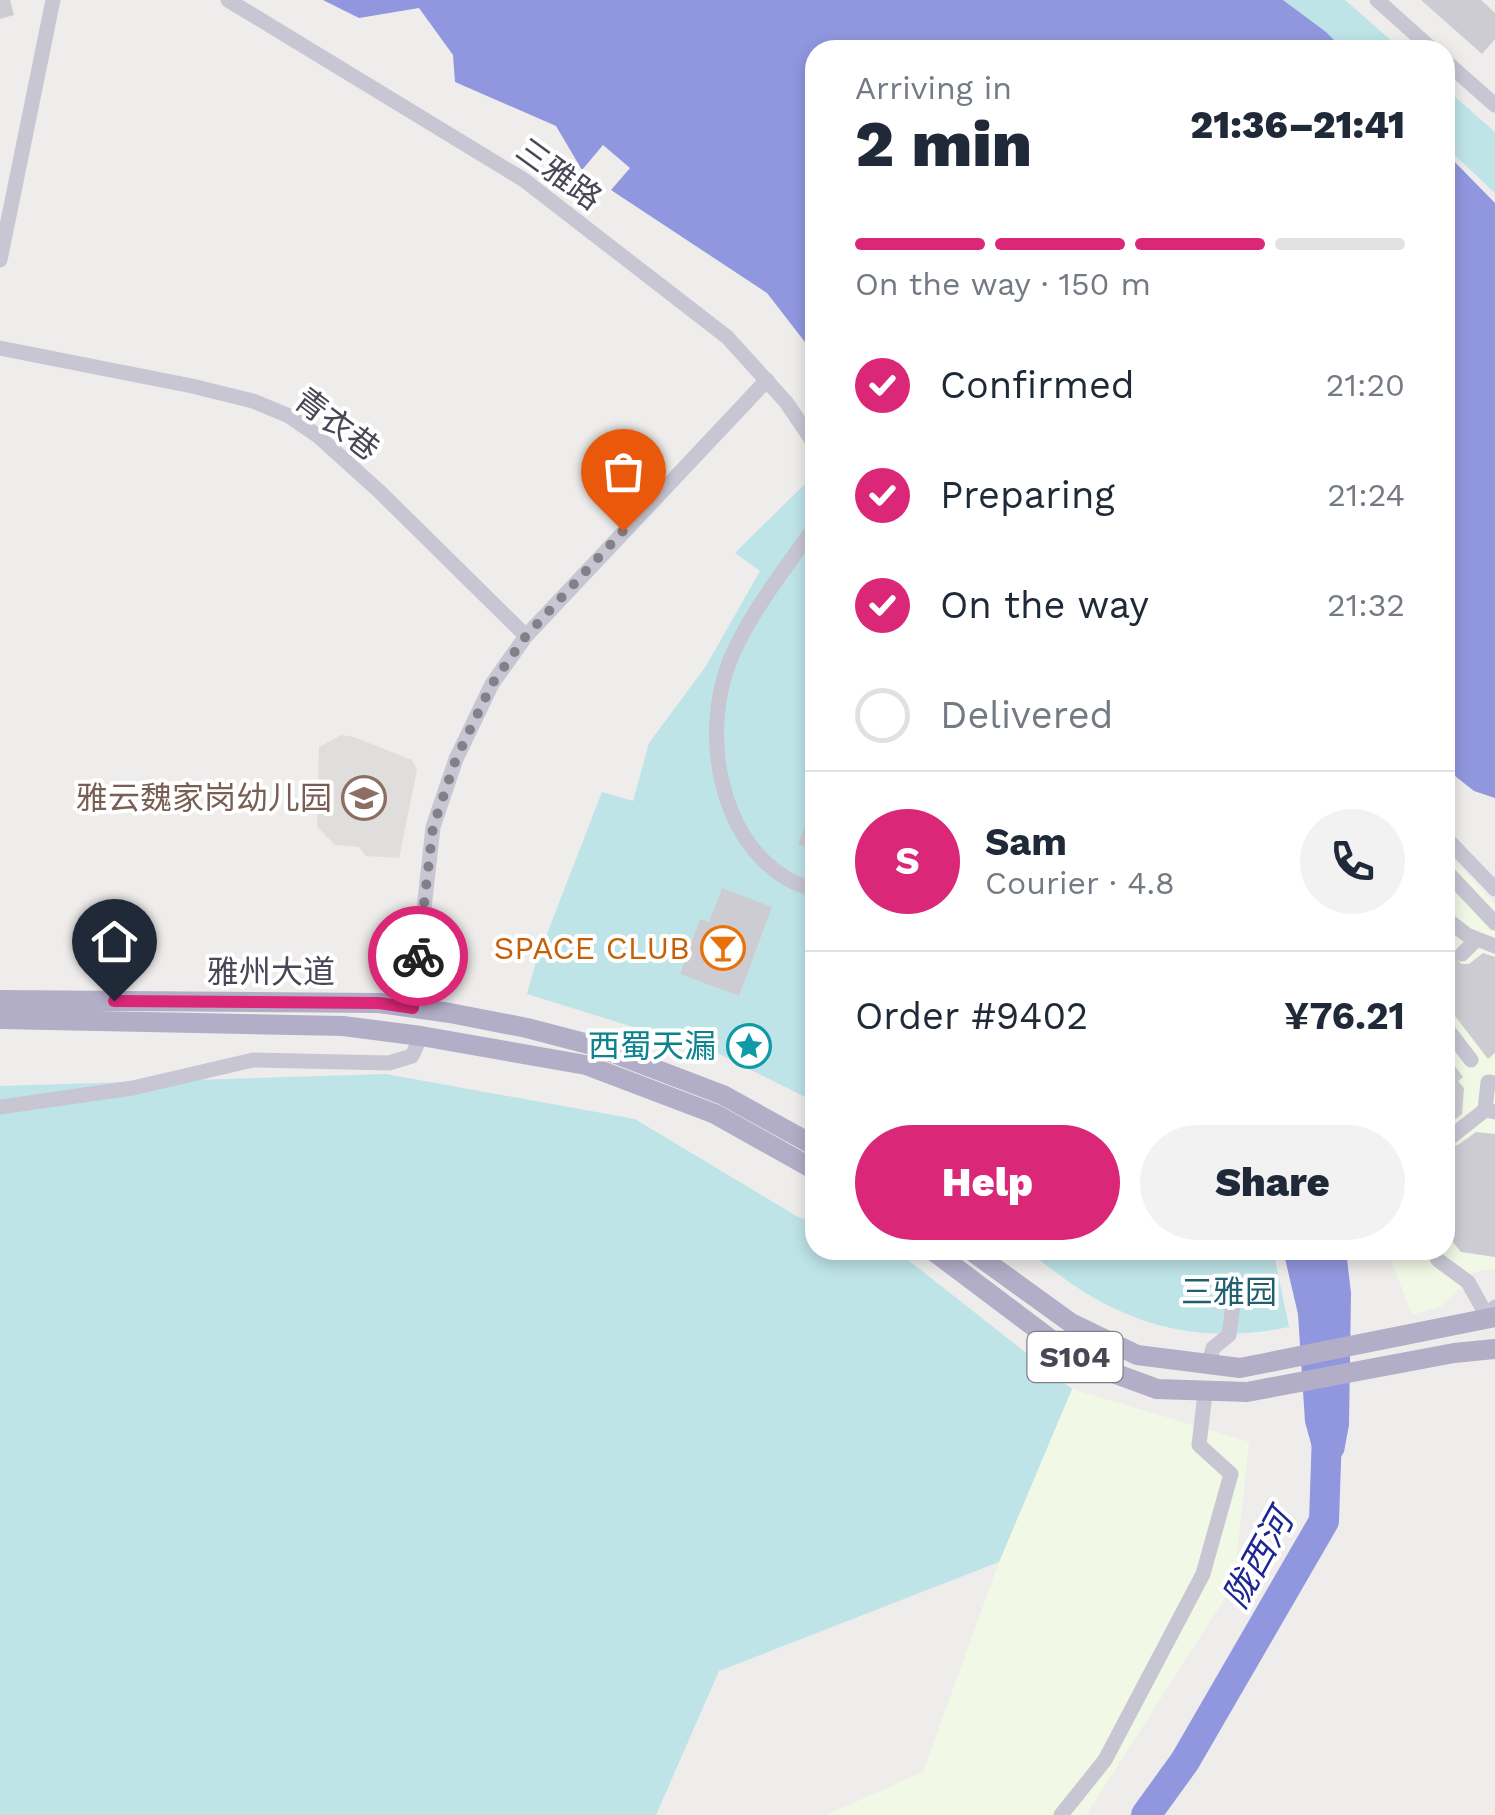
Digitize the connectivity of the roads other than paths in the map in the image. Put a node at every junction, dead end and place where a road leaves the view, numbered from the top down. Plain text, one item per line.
1 (53, 0) edge
2 (228, 0) edge
3 (1378, 0) edge
4 (1422, 40) edge
5 (1455, 69) edge
6 (1495, 105) edge
7 (0, 260) edge
8 (0, 348) edge
9 (767, 380) junction
10 (805, 431) edge
11 (805, 540) edge
12 (526, 636) junction
13 (1455, 848) edge
14 (1455, 881) edge
15 (805, 886) edge
16 (1495, 890) edge
17 (1495, 923) edge
18 (1455, 925) edge
19 (1477, 939) junction
20 (1495, 946) edge
21 (1462, 954) tunnel mouth
22 (0, 1000) edge
23 (413, 1008) junction
24 (0, 1019) edge
25 (421, 1036) junction
26 (1455, 1039) edge
27 (1491, 1083) edge
28 (0, 1107) edge
29 (1490, 1111) edge
30 (1455, 1134) edge
31 (805, 1140) edge
32 (805, 1164) edge
33 (945, 1260) edge
34 (984, 1260) edge
35 (1438, 1260) edge
36 (1236, 1282) dead end
37 (1493, 1314) edge
38 (1495, 1349) edge
39 (1209, 1364) junction
40 (1205, 1392) junction
41 (1061, 1815) edge

1 - 7 street
2 - 9 street, 三雅路
3 - 4 street
5 - 6 street
8 - 12 street, 青衣巷
9 - 10 street, 三雅路
9 - 12 street
11 - 15 street
12 - 23 street
13 - 16 street
14 - 17 street
18 - 19 street
19 - 20 street
19 - 21 street
22 - 23 main road, 雅州大道
23 - 31 main road, 雅州大道
24 - 25 main road, 雅州大道
25 - 28 street
25 - 32 main road, 雅州大道
26 - 27 street
27 - 29 street
29 - 30 street
33 - 40 main road, S104
34 - 39 main road, S104
35 - 37 street
36 - 39 street
37 - 39 main road, S104
38 - 40 main road, S104
40 - 41 street

